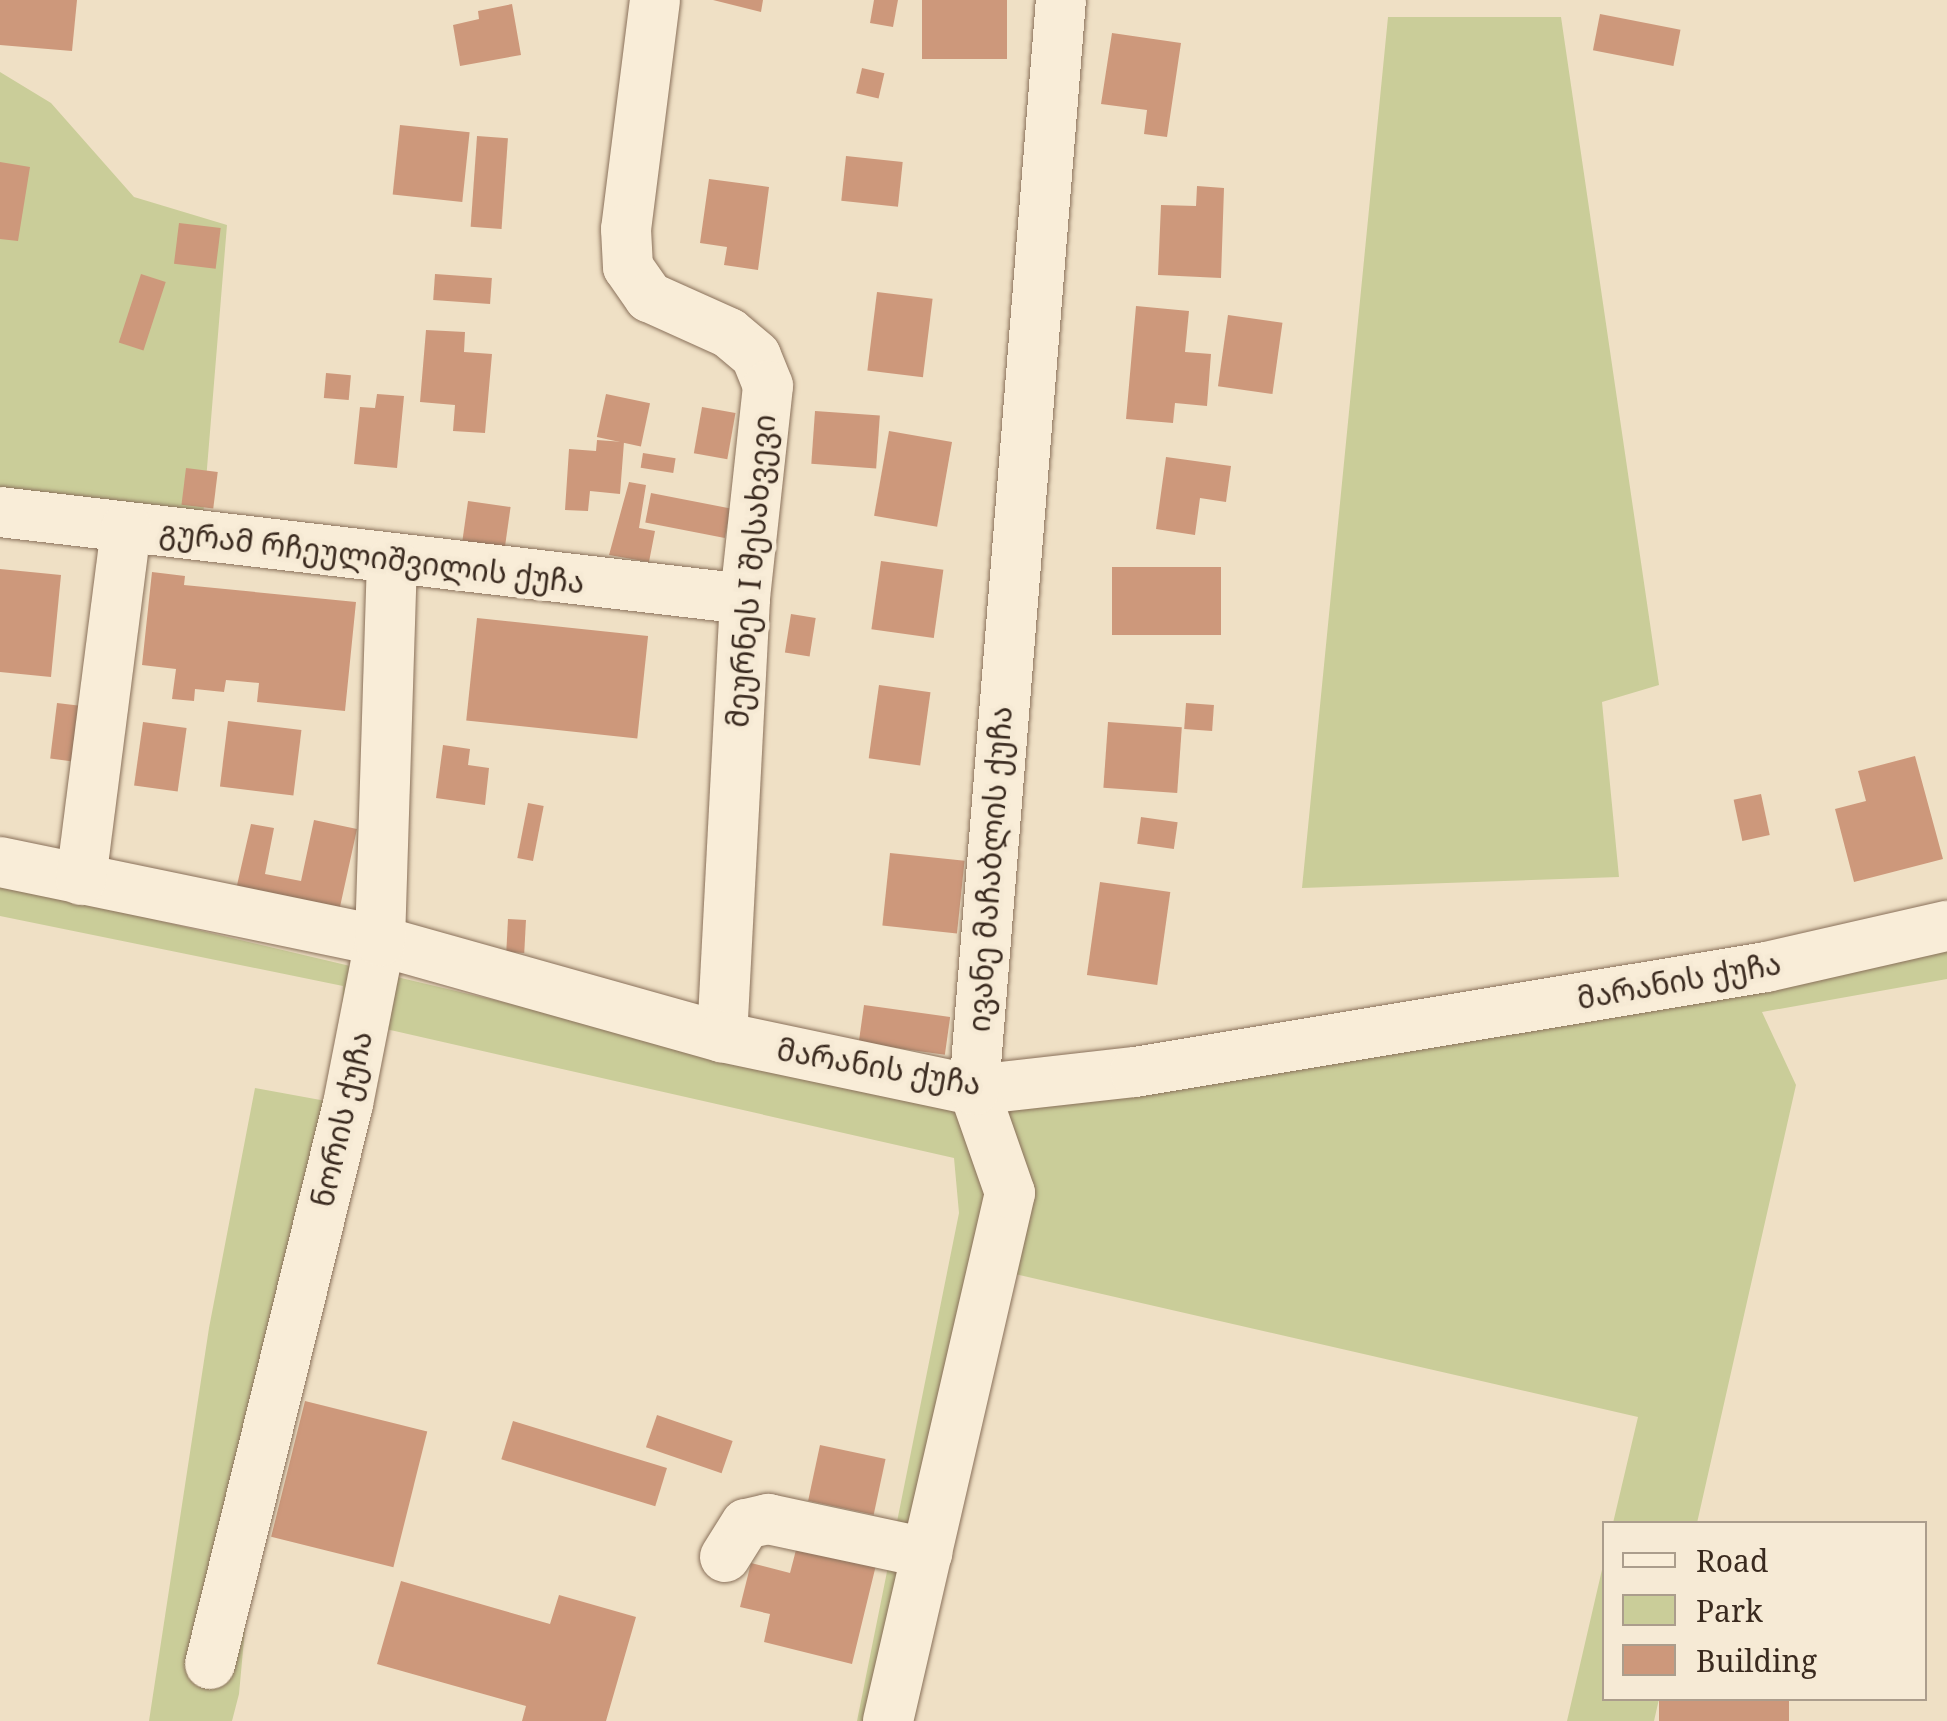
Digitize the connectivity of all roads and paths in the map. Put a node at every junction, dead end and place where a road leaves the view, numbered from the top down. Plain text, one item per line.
1 (655, 0) edge
2 (1061, 0) edge
3 (0, 512) edge
4 (126, 528) junction
5 (392, 562) junction
6 (745, 600) junction
7 (0, 862) edge
8 (81, 880) junction
9 (1947, 926) edge
10 (380, 941) junction
11 (722, 1037) junction
12 (974, 1090) junction
13 (927, 1554) junction
14 (724, 1557) dead end
15 (210, 1664) dead end
16 (888, 1721) edge

1 - 6 street, მეურნეს I შესახვევი
2 - 12 street, ივანე მაჩაბლის ქუჩა
3 - 4 street, გურამ რჩეულიშვილის ქუჩა
4 - 5 street, გურამ რჩეულიშვილის ქუჩა
4 - 8 street
5 - 6 street, გურამ რჩეულიშვილის ქუჩა
5 - 10 street, ნორის ქუჩა
6 - 11 street, მეურნეს I შესახვევი
7 - 8 street, მარანის ქუჩა
8 - 10 street, მარანის ქუჩა
9 - 12 street, მარანის ქუჩა
10 - 11 street, მარანის ქუჩა
10 - 15 street, ნორის ქუჩა
11 - 12 street, მარანის ქუჩა
12 - 13 street, ივანე მაჩაბლის ქუჩა
13 - 14 street
13 - 16 street, ივანე მაჩაბლის ქუჩა

